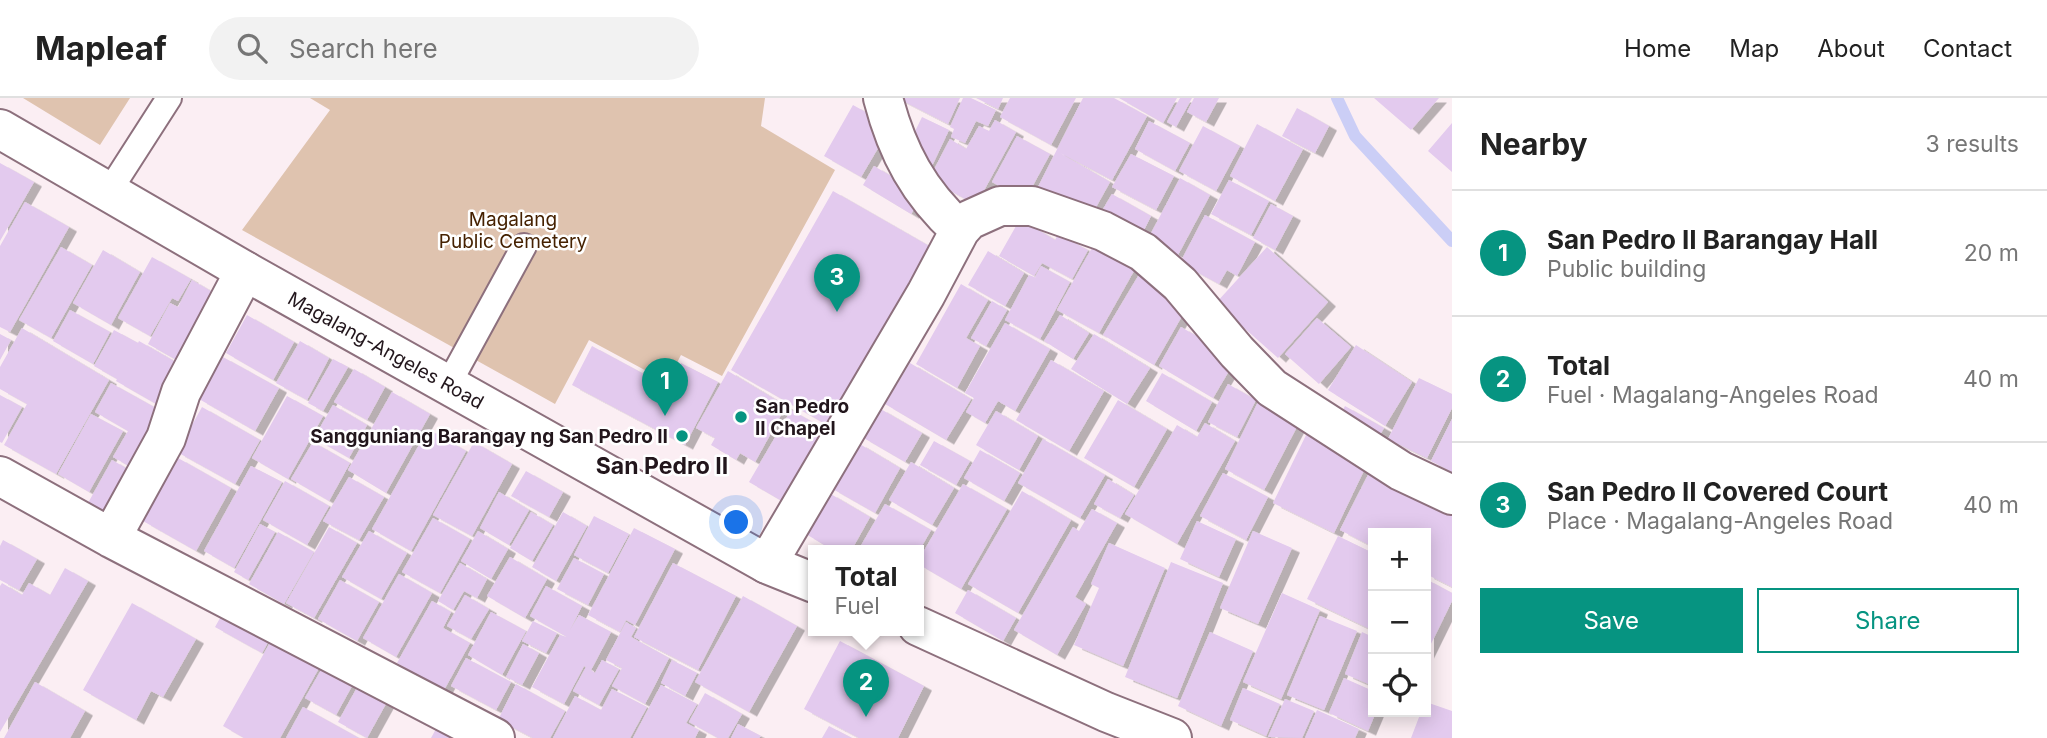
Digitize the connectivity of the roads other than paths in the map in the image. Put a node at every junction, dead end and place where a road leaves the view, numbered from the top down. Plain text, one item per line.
1 (169, 98) edge
2 (883, 98) edge
3 (0, 129) edge
4 (108, 193) junction
5 (960, 230) junction
6 (524, 246) dead end
7 (245, 271) junction
8 (448, 385) junction
9 (0, 476) edge
10 (1452, 495) edge
11 (111, 538) junction
12 (767, 564) junction
13 (808, 581) edge
14 (924, 629) edge
15 (1098, 725) edge
16 (495, 738) edge
17 (1172, 738) edge

1 - 4 lane
2 - 5 street
3 - 4 street, Magalang-Angeles Road
4 - 7 street, Magalang-Angeles Road
5 - 10 street
5 - 12 street
6 - 8 lane
7 - 8 street, Magalang-Angeles Road
7 - 11 street
8 - 12 street, Magalang-Angeles Road
9 - 11 street
11 - 16 street
12 - 13 street, Magalang-Angeles Road
14 - 15 street
15 - 17 street

